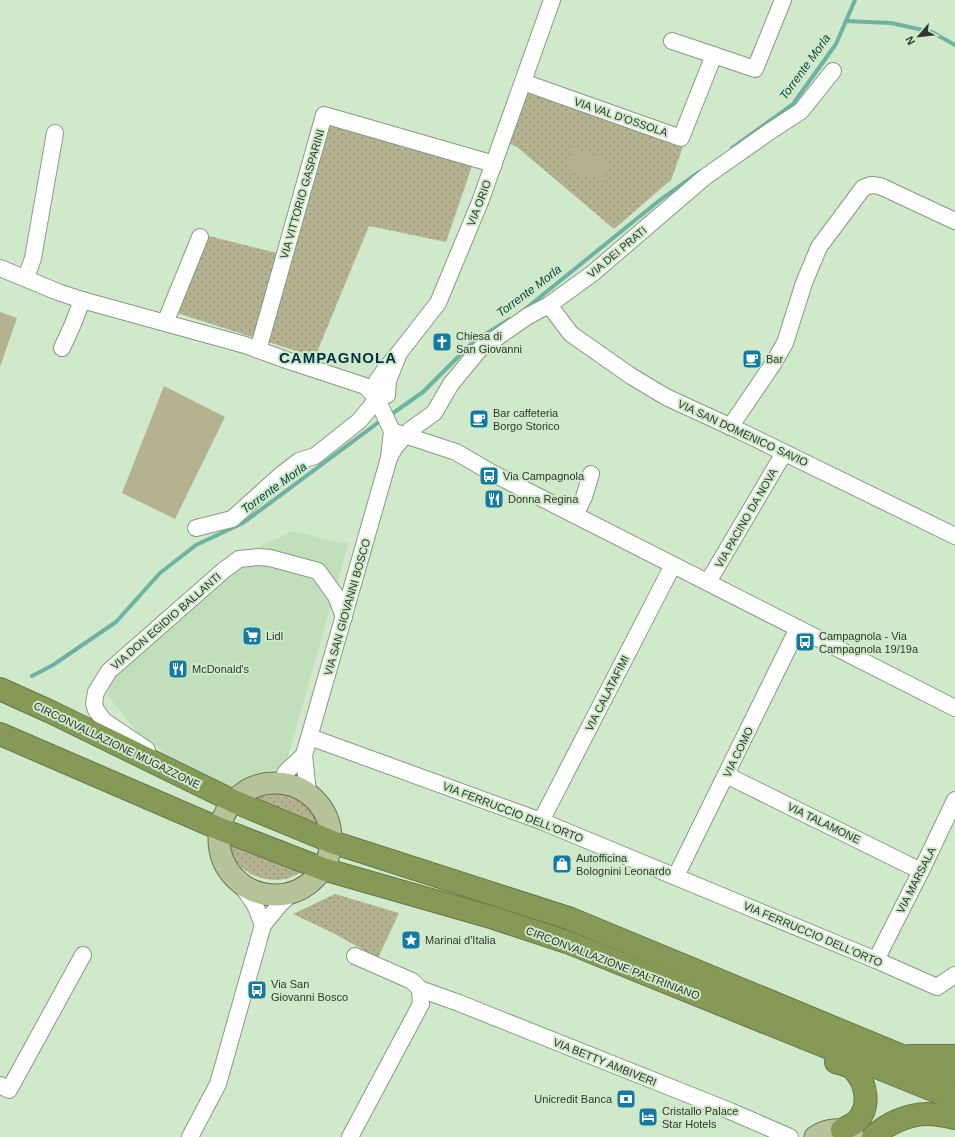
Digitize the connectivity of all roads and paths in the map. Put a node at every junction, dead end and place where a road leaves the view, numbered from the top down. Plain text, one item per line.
1 (552, 0) edge
2 (783, 0) edge
3 (672, 41) dead end
4 (714, 55) junction
5 (833, 71) dead end
6 (522, 82) junction
7 (55, 133) dead end
8 (494, 164) junction
9 (955, 221) edge
10 (200, 237) dead end
11 (0, 268) edge
12 (26, 278) junction
13 (82, 300) junction
14 (549, 305) junction
15 (165, 323) junction
16 (62, 348) dead end
17 (258, 350) junction
18 (382, 398) junction
19 (730, 426) junction
20 (396, 429) junction
21 (784, 453) junction
22 (591, 474) dead end
23 (574, 514) junction
24 (196, 528) dead end
25 (955, 536) edge
26 (673, 565) junction
27 (708, 582) junction
28 (344, 617) junction
29 (798, 628) junction
30 (0, 689) edge
31 (955, 708) edge
32 (7, 736) edge
33 (310, 737) junction
34 (304, 755) junction
35 (726, 776) junction
36 (183, 778) junction
37 (280, 782) junction
38 (308, 793) junction
39 (955, 800) edge
40 (233, 801) junction
41 (541, 822) junction
42 (220, 829) junction
43 (332, 842) junction
44 (323, 870) junction
45 (922, 871) junction
46 (676, 876) junction
47 (240, 883) junction
48 (292, 893) junction
49 (263, 925) junction
50 (598, 954) junction
51 (83, 955) dead end
52 (355, 956) dead end
53 (876, 960) junction
54 (955, 975) edge
55 (420, 989) junction
56 (899, 1056) junction
57 (955, 1056) edge
58 (955, 1078) edge
59 (0, 1085) edge
60 (955, 1100) edge
61 (955, 1118) edge
62 (848, 1134) edge
63 (190, 1137) edge
64 (350, 1137) edge
65 (790, 1137) edge
66 (815, 1137) edge
67 (873, 1137) edge

1 - 6 street, VIA ORIO
2 - 4 street
3 - 4 street
4 - 6 street, VIA VAL D'OSSOLA
5 - 14 street, VIA DEI PRATI
6 - 8 street, VIA ORIO
7 - 12 street
8 - 17 street, VIA VITTORIO GASPARINI
8 - 18 street, VIA ORIO
9 - 19 street
10 - 15 street
11 - 12 street
12 - 13 street
13 - 15 street
13 - 16 street
14 - 19 street, VIA SAN DOMENICO SAVIO
14 - 20 street, VIA DEI PRATI
15 - 17 street
17 - 18 street
18 - 20 street
18 - 24 street, VIA ORIO
19 - 21 street, VIA SAN DOMENICO SAVIO
20 - 23 street
20 - 28 street, VIA SAN GIOVANNI BOSCO
21 - 25 street, VIA SAN DOMENICO SAVIO
21 - 27 street, VIA PACINO DA NOVA
22 - 23 street
23 - 26 street
26 - 27 street
26 - 41 street, VIA CALATAFIMI
27 - 29 street
28 - 33 street, VIA SAN GIOVANNI BOSCO
28 - 36 street, VIA DON EGIDIO BALLANTI
29 - 31 street
29 - 35 street, VIA COMO
30 - 36 highway, CIRCONVALLAZIONE MUGAZZONE
32 - 42 highway
33 - 34 street, VIA SAN GIOVANNI BOSCO
33 - 41 street, VIA FERRUCCIO DELL'ORTO
34 - 37 street, VIA SAN GIOVANNI BOSCO
34 - 38 street, VIA SAN GIOVANNI BOSCO
35 - 45 street, VIA TALAMONE
35 - 46 street, VIA COMO
36 - 40 highway, CIRCONVALLAZIONE MUGAZZONE
37 - 38 main road
37 - 40 main road
38 - 43 main road
39 - 45 street, VIA MARSALA
40 - 42 main road
40 - 43 highway, CIRCONVALLAZIONE PALTRINIANO
41 - 46 street, VIA FERRUCCIO DELL'ORTO
42 - 44 highway, CIRCONVALLAZIONE PALTRINIANO
42 - 47 main road
43 - 44 main road
43 - 56 highway, CIRCONVALLAZIONE PALTRINIANO
44 - 48 main road
44 - 50 highway, CIRCONVALLAZIONE PALTRINIANO
45 - 53 street, VIA MARSALA
46 - 53 street, VIA FERRUCCIO DELL'ORTO
47 - 48 main road
47 - 49 street
48 - 49 street
49 - 63 street
50 - 60 highway, CIRCONVALLAZIONE PALTRINIANO
50 - 62 highway
51 - 59 street
52 - 55 street, VIA BETTY AMBIVERI
53 - 54 street, VIA FERRUCCIO DELL'ORTO
55 - 64 street
55 - 65 street, VIA BETTY AMBIVERI
56 - 57 highway
56 - 58 highway, CIRCONVALLAZIONE PALTRINIANO
61 - 67 highway
62 - 66 main road

